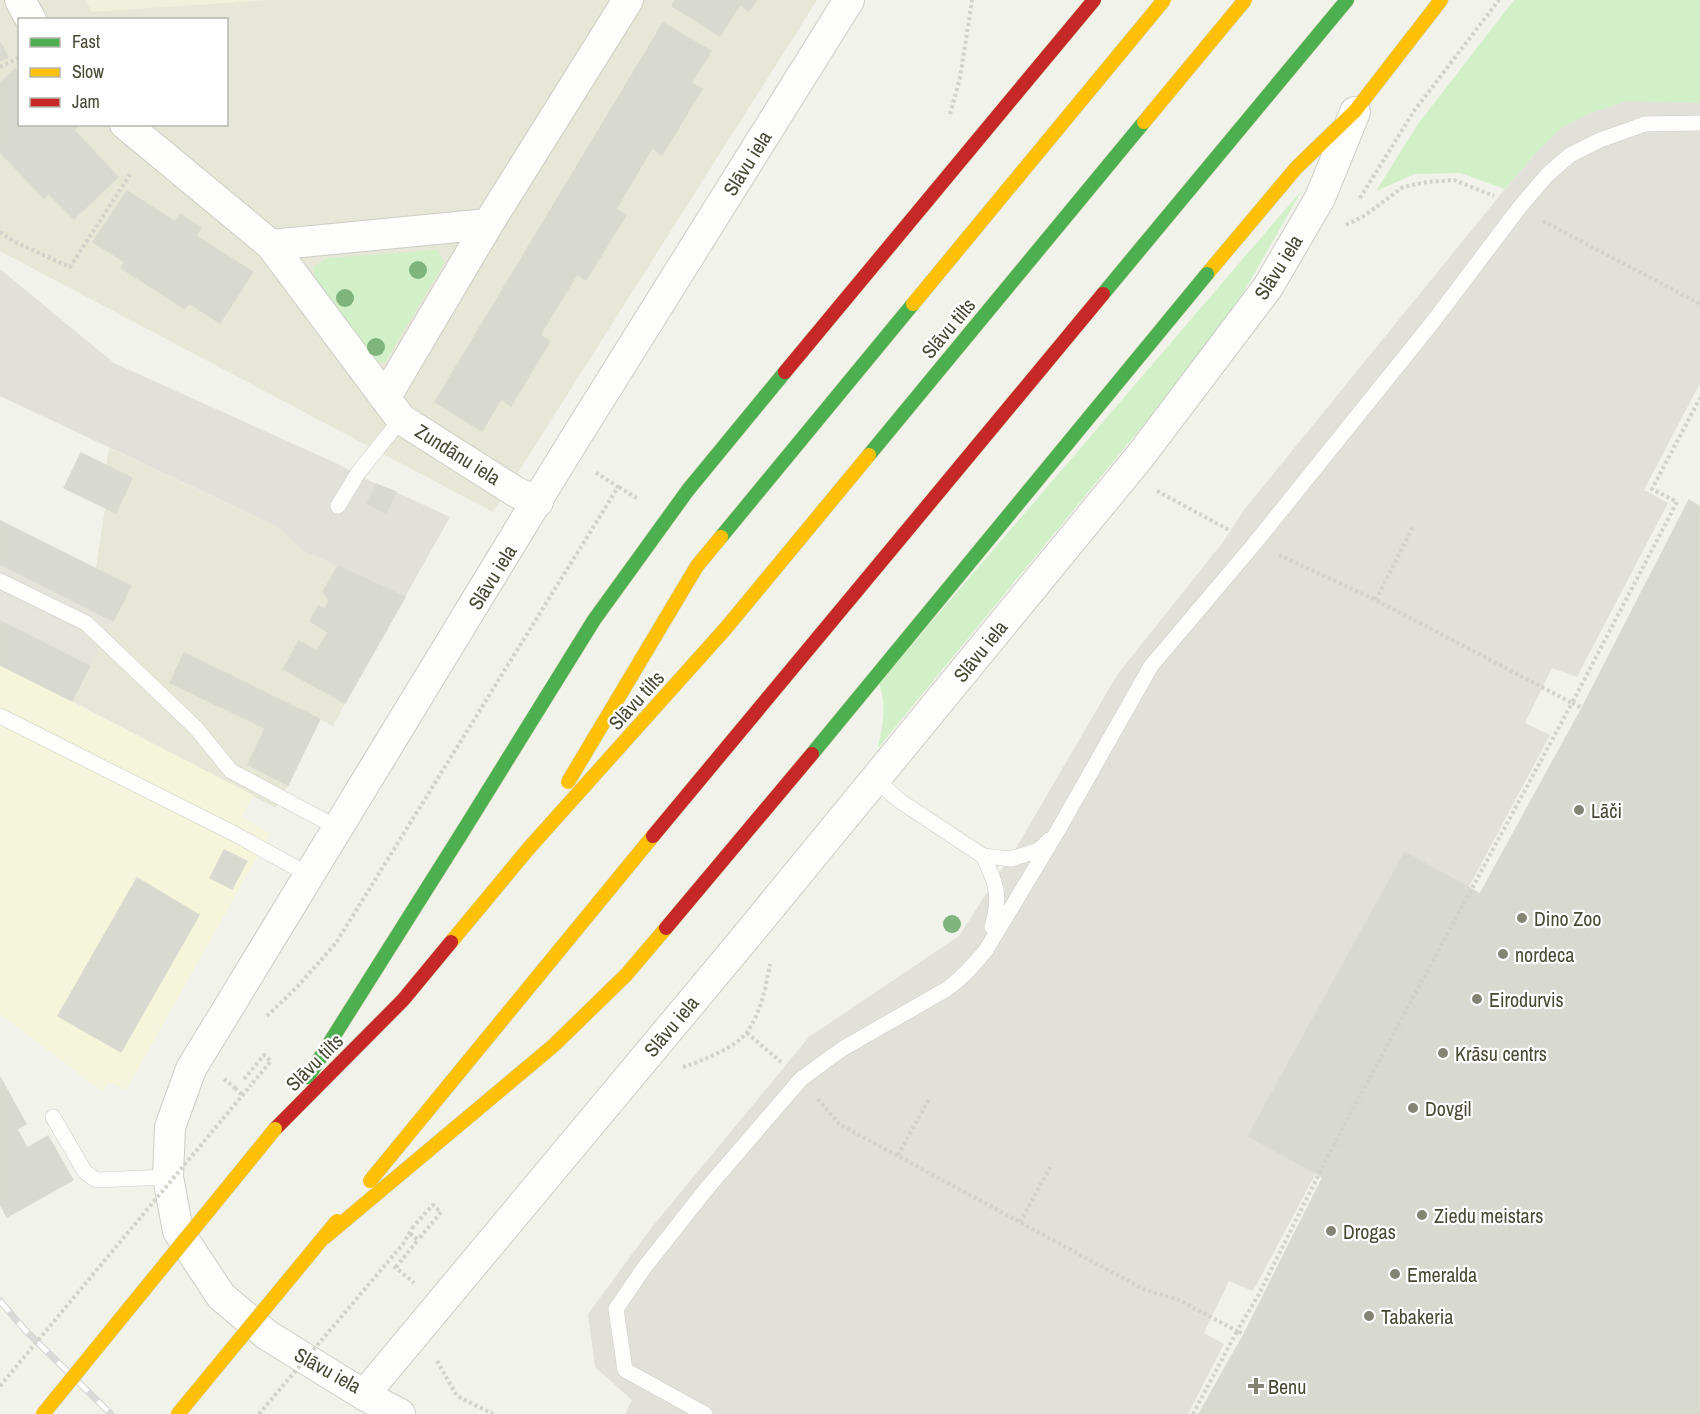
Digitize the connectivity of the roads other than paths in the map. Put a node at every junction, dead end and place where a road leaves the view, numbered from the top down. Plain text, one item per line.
1 (20, 0) edge
2 (628, 0) edge
3 (849, 0) edge
4 (1094, 0) edge
5 (1164, 0) edge
6 (1245, 0) edge
7 (1347, 0) edge
8 (1441, 0) edge
9 (30, 18) edge
10 (1355, 111) junction
11 (1700, 123) edge
12 (127, 126) edge
13 (488, 224) junction
14 (271, 245) junction
15 (393, 408) junction
16 (538, 502) junction
17 (338, 506) dead end
18 (0, 581) edge
19 (0, 716) edge
20 (875, 779) junction
21 (338, 828) junction
22 (1057, 832) junction
23 (529, 848) junction
24 (983, 856) junction
25 (309, 875) junction
26 (986, 950) junction
27 (53, 1117) dead end
28 (275, 1129) junction
29 (168, 1177) junction
30 (324, 1238) junction
31 (364, 1395) junction
32 (43, 1414) edge
33 (178, 1414) edge
34 (400, 1414) edge
35 (705, 1414) edge

1 - 9 street
2 - 13 street
3 - 16 street, Slāvu iela
4 - 28 highway, bridge
5 - 23 highway, bridge
6 - 23 highway, Slāvu tilts, bridge
7 - 30 highway, bridge
8 - 10 highway
10 - 20 street, Slāvu iela
10 - 30 highway, bridge
11 - 22 lane
12 - 14 street
13 - 14 street
13 - 15 street
14 - 15 street
15 - 16 street, Zundānu iela
15 - 17 lane
16 - 21 street, Slāvu iela
18 - 21 lane
19 - 25 lane
20 - 24 lane
20 - 31 street, Slāvu iela
21 - 25 street, Slāvu iela
22 - 24 lane
22 - 26 lane
23 - 28 highway, Slāvu tilts
24 - 26 lane
25 - 29 street, Slāvu iela
26 - 35 lane
27 - 29 lane
28 - 32 highway, Slāvu tilts, bridge
29 - 31 street, Slāvu iela
30 - 33 highway, bridge
31 - 34 street

